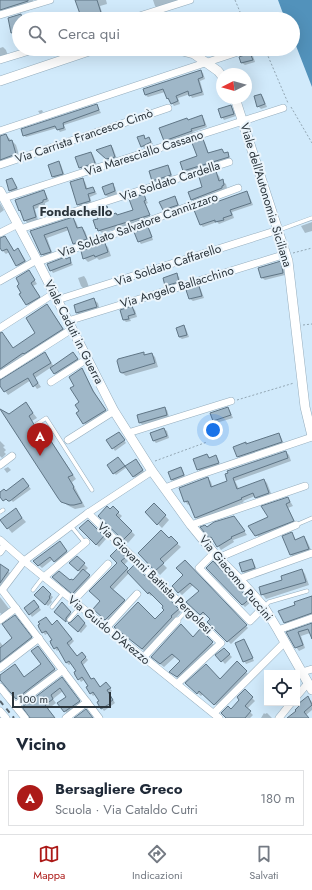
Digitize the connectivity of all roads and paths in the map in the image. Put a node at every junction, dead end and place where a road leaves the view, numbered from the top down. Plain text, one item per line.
1 (50, 0) edge
2 (190, 0) edge
3 (234, 0) edge
4 (152, 12) edge
5 (240, 12) edge
6 (0, 15) edge
7 (13, 56) edge
8 (74, 56) edge
9 (197, 56) edge
10 (227, 56) edge
11 (268, 56) edge
12 (0, 60) edge
13 (207, 63) junction
14 (216, 71) edge
15 (0, 81) edge
16 (237, 104) edge
17 (168, 108) dead end
18 (283, 108) dead end
19 (243, 121) junction
20 (0, 131) edge
21 (312, 143) edge
22 (229, 162) dead end
23 (0, 165) edge
24 (238, 188) dead end
25 (2, 194) edge
26 (312, 218) edge
27 (19, 226) junction
28 (278, 230) junction
29 (0, 233) edge
30 (312, 248) edge
31 (286, 254) junction
32 (37, 261) junction
33 (0, 281) edge
34 (55, 297) junction
35 (68, 320) junction
36 (0, 328) edge
37 (72, 329) junction
38 (87, 359) junction
39 (0, 375) edge
40 (302, 380) junction
41 (51, 382) dead end
42 (231, 402) joint
43 (114, 411) junction
44 (37, 424) dead end
45 (128, 433) junction
46 (312, 436) edge
47 (65, 442) junction
48 (207, 442) dead end
49 (12, 456) dead end
50 (0, 465) edge
51 (150, 467) junction
52 (305, 486) dead end
53 (165, 488) junction
54 (92, 490) dead end
55 (88, 513) junction
56 (312, 518) edge
57 (191, 525) junction
58 (296, 525) joint
59 (71, 526) junction
60 (3, 542) edge
61 (85, 542) joint
62 (0, 552) edge
63 (312, 553) edge
64 (216, 556) junction
65 (24, 561) junction
66 (108, 564) dead end
67 (43, 577) junction
68 (239, 579) junction
69 (33, 590) dead end
70 (306, 591) dead end
71 (63, 593) junction
72 (137, 594) dead end
73 (73, 601) junction
74 (52, 607) dead end
75 (80, 607) junction
76 (264, 607) junction
77 (16, 608) junction
78 (187, 609) junction
79 (312, 618) edge
80 (0, 620) edge
81 (69, 620) dead end
82 (177, 621) joint
83 (106, 628) junction
84 (278, 630) junction
85 (39, 638) junction
86 (285, 642) junction
87 (143, 658) junction
88 (0, 668) edge
89 (312, 669) edge
90 (63, 670) junction
91 (302, 672) junction
92 (177, 684) junction
93 (0, 687) edge
94 (310, 687) edge
95 (300, 694) edge
96 (87, 702) junction
97 (15, 706) junction
98 (288, 706) edge
99 (0, 711) edge
100 (217, 715) edge
101 (6, 718) edge
102 (25, 718) edge
103 (66, 718) edge
104 (100, 718) edge
105 (278, 718) edge

1 - 6 street
2 - 4 street
3 - 5 path
7 - 12 street
8 - 15 street
9 - 13 street
10 - 13 street
11 - 21 path
13 - 14 street
13 - 20 street
16 - 19 street, Viale dell'Autonomia Siciliana
17 - 23 street, Via Carrista Francesco Cimò
18 - 19 street, Via Maresciallo Cassano
19 - 25 street, Via Maresciallo Cassano
19 - 28 street, Viale dell'Autonomia Siciliana
22 - 27 street, Via Soldato Cardella
24 - 32 street, Via Soldato Salvatore Cannizzaro
25 - 27 street, Viale Caduti in Guerra
26 - 28 lane
27 - 29 street, Via Soldato Cardella
27 - 32 street, Viale Caduti in Guerra
28 - 31 street, Viale dell'Autonomia Siciliana
28 - 34 street, Via Soldato Caffarello
30 - 31 path
31 - 35 street, Via Angelo Ballacchino
31 - 40 street, Viale dell'Autonomia Siciliana
32 - 33 street, Via Soldato Salvatore Cannizzaro
32 - 34 street, Viale Caduti in Guerra
34 - 35 street, Viale Caduti in Guerra
34 - 36 street, Via Soldato Caffarello
35 - 37 street, Viale Caduti in Guerra
37 - 38 street, Viale Caduti in Guerra
37 - 39 street
38 - 41 street
38 - 43 street, Viale Caduti in Guerra
40 - 42 path
40 - 46 street, Viale dell'Autonomia Siciliana
42 - 45 street
43 - 45 street, Viale Caduti in Guerra
43 - 47 street
44 - 47 lane
45 - 51 street, Viale Caduti in Guerra
46 - 53 street
47 - 54 lane
48 - 51 path
49 - 50 street
51 - 53 street, Via Giacomo Puccini
51 - 55 street
52 - 57 street
53 - 57 street, Via Giacomo Puccini
55 - 59 street
55 - 78 street, Via Giovanni Battista Pergolesi
56 - 58 lane
57 - 64 street, Via Giacomo Puccini
58 - 64 street
59 - 61 lane
59 - 65 street
60 - 62 street
60 - 65 street, Via Guido D'Arezzo
61 - 67 street
63 - 68 street
64 - 68 street, Via Giacomo Puccini
64 - 76 street
65 - 67 street, Via Guido D'Arezzo
65 - 77 street
66 - 73 street
67 - 69 lane
67 - 71 street, Via Guido D'Arezzo
68 - 76 street, Via Giacomo Puccini
70 - 76 lane
71 - 73 street, Via Guido D'Arezzo
71 - 74 lane
72 - 83 street
73 - 75 street, Via Guido D'Arezzo
75 - 81 lane
75 - 83 street, Via Guido D'Arezzo
76 - 84 street, Via Giacomo Puccini
77 - 80 street
77 - 85 street
78 - 82 lane
78 - 92 street, Via Giovanni Battista Pergolesi
79 - 84 street
82 - 87 street
83 - 87 street, Via Guido D'Arezzo
84 - 86 street, Via Giacomo Puccini
85 - 88 street
85 - 90 street
86 - 91 street, Via Giacomo Puccini
86 - 100 street
87 - 92 street, Via Guido D'Arezzo
89 - 91 street
90 - 96 street
90 - 97 street
91 - 94 street, Via Giacomo Puccini
92 - 100 street, Via Guido D'Arezzo
93 - 97 street
94 - 95 street
96 - 103 street
96 - 104 street
97 - 102 street
98 - 105 street
99 - 101 street

